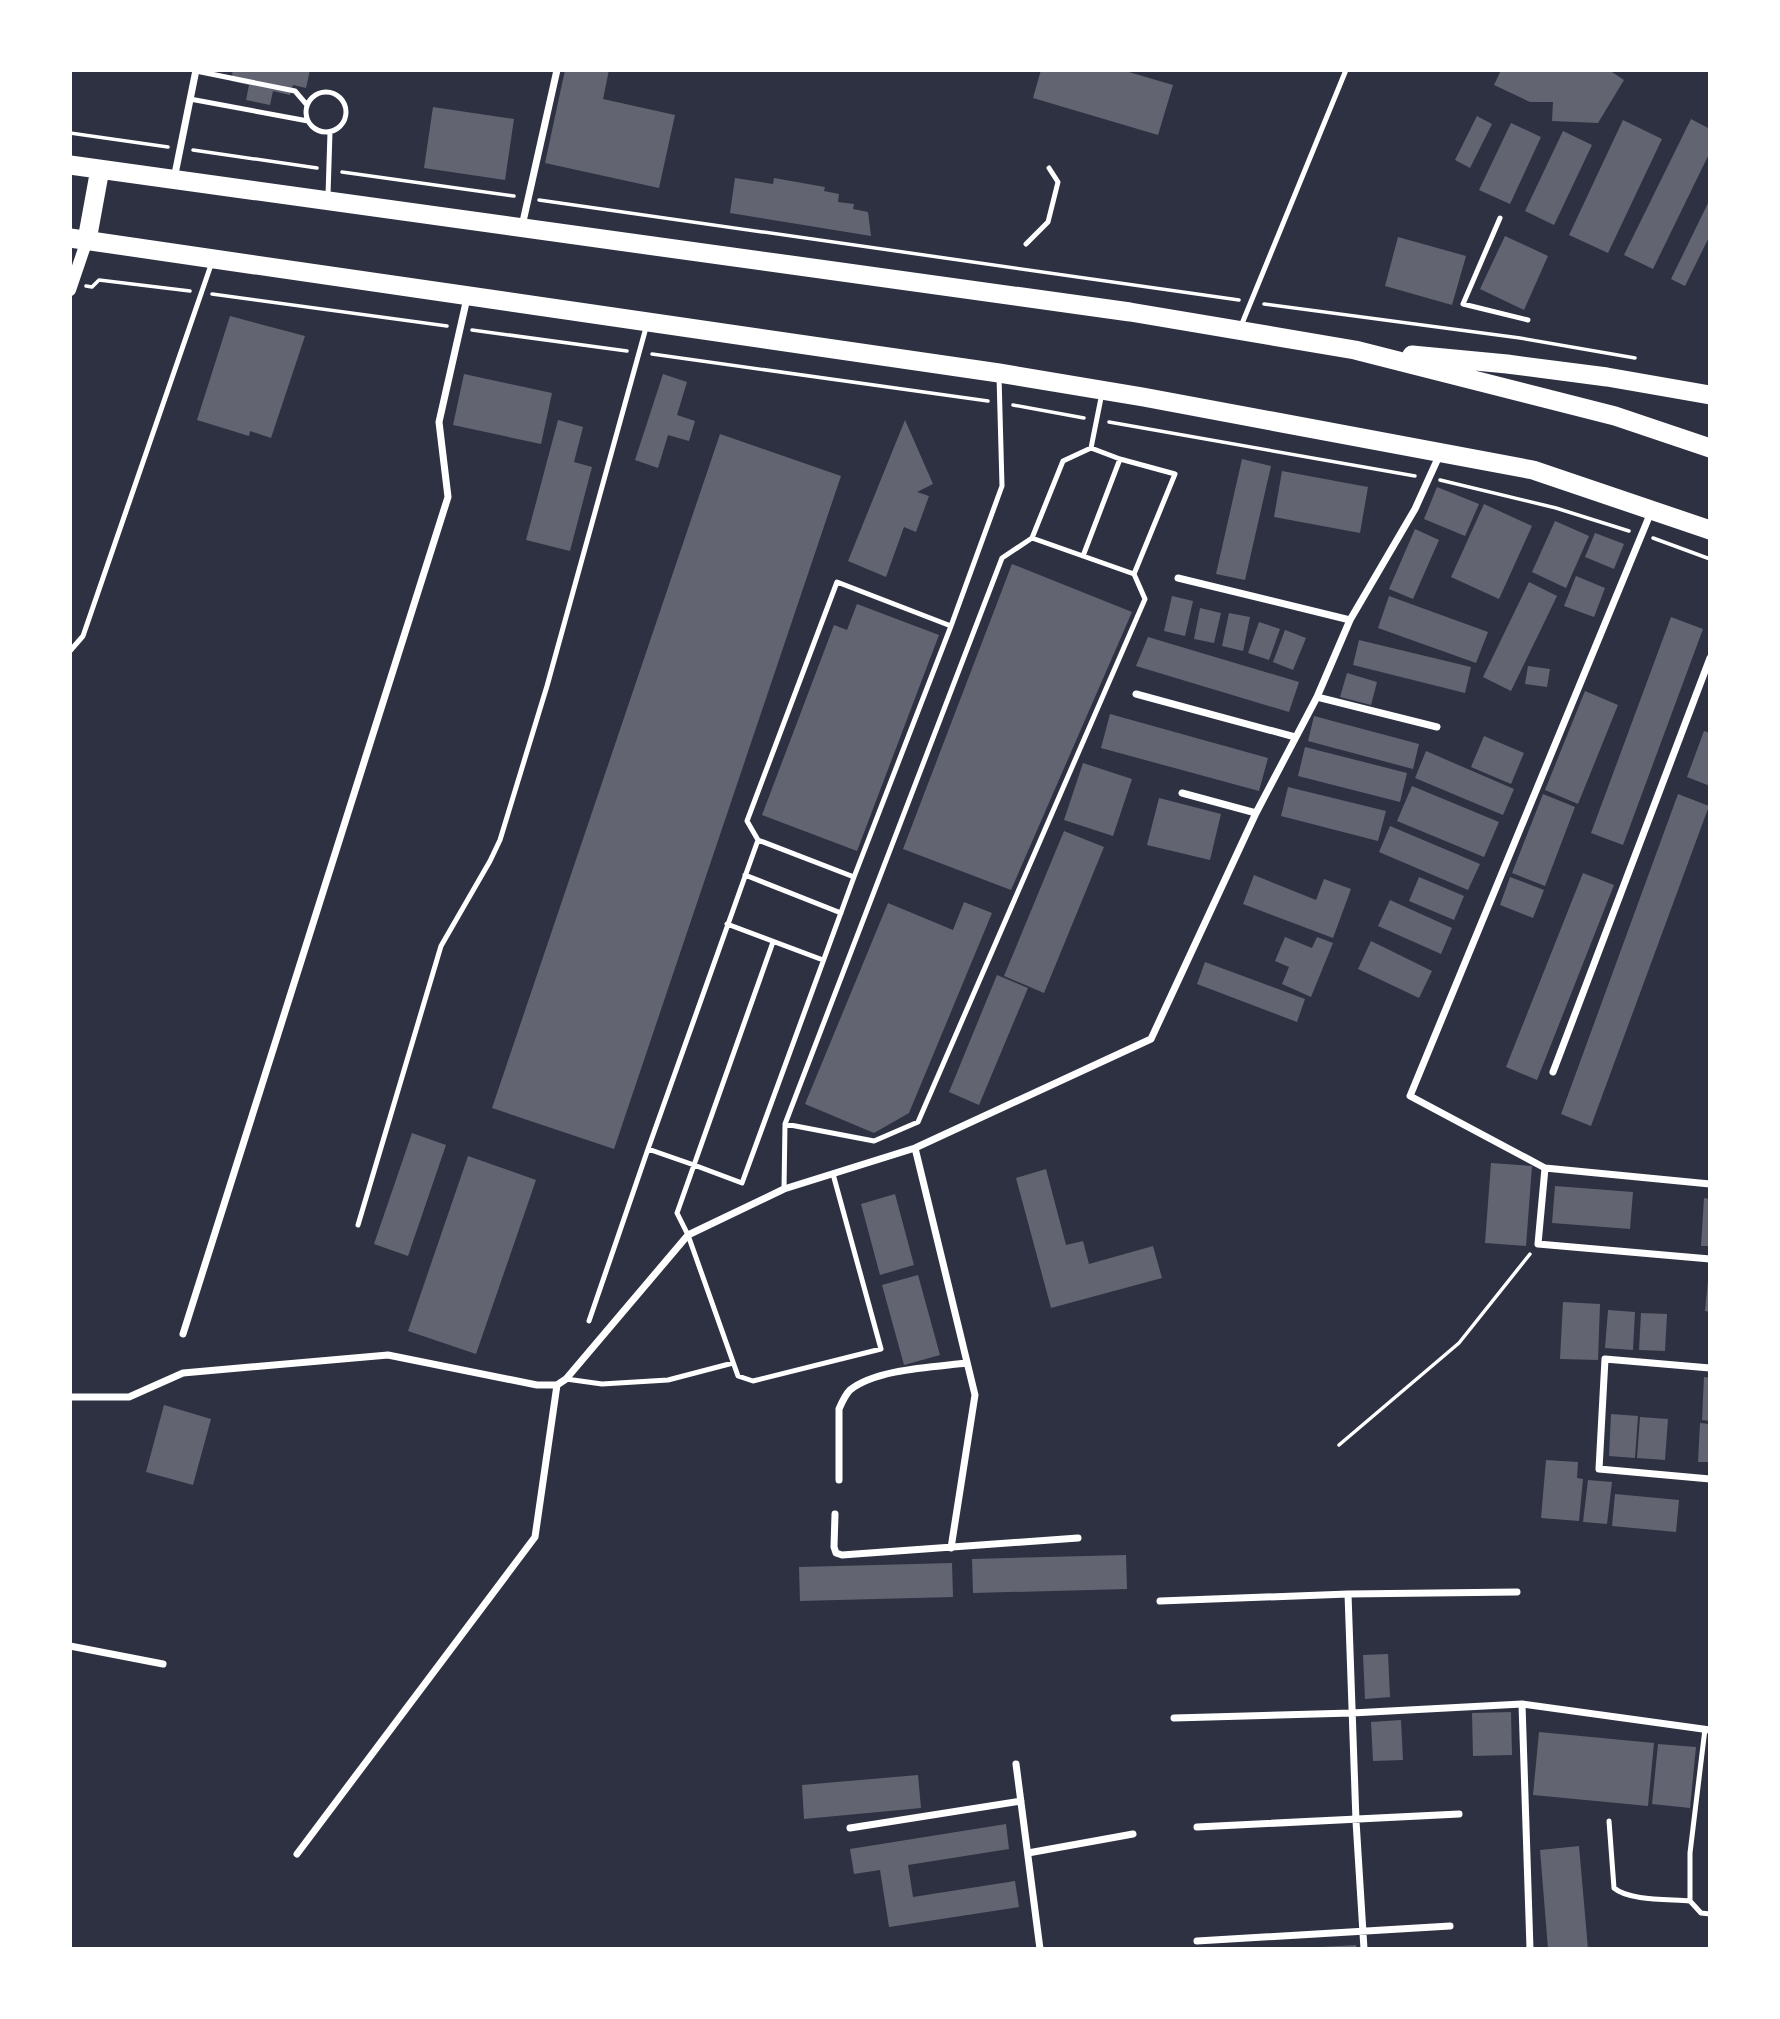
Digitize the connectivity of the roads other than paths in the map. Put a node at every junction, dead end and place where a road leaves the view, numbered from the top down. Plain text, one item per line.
1 (196, 70) edge
2 (557, 70) edge
3 (1346, 70) edge
4 (190, 99) junction
5 (307, 105) junction
6 (308, 121) junction
7 (330, 132) junction
8 (70, 165) edge
9 (1049, 168) dead end
10 (100, 169) junction
11 (174, 180) junction
12 (328, 201) junction
13 (1500, 218) dead end
14 (522, 228) junction
15 (78, 239) edge
16 (1026, 244) dead end
17 (213, 259) junction
18 (71, 287) edge
19 (467, 297) junction
20 (1528, 320) dead end
21 (648, 323) junction
22 (1239, 331) junction
23 (1355, 350) junction
24 (999, 373) junction
25 (1102, 390) junction
26 (1710, 395) edge
27 (1091, 448) junction
28 (1710, 448) edge
29 (1440, 452) junction
30 (1120, 459) junction
31 (1652, 510) junction
32 (1710, 530) edge
33 (1032, 538) junction
34 (1083, 556) junction
35 (1134, 574) junction
36 (1178, 578) dead end
37 (1350, 620) junction
38 (951, 625) junction
39 (70, 651) edge
40 (1710, 658) edge
41 (1136, 694) dead end
42 (1317, 697) junction
43 (1437, 727) dead end
44 (1295, 737) junction
45 (1182, 793) dead end
46 (1256, 813) junction
47 (758, 839) junction
48 (745, 875) junction
49 (854, 877) junction
50 (841, 913) junction
51 (727, 924) junction
52 (773, 942) junction
53 (824, 960) junction
54 (1553, 1072) dead end
55 (785, 1124) junction
56 (648, 1149) junction
57 (915, 1149) junction
58 (694, 1165) junction
59 (1545, 1168) junction
60 (833, 1174) junction
61 (1710, 1184) edge
62 (784, 1189) junction
63 (358, 1225) dead end
64 (688, 1235) junction
65 (1710, 1259) edge
66 (589, 1321) dead end
67 (183, 1334) dead end
68 (733, 1363) junction
69 (967, 1363) junction
70 (1710, 1368) edge
71 (566, 1379) junction
72 (557, 1385) junction
73 (70, 1397) edge
74 (1710, 1479) edge
75 (839, 1480) dead end
76 (835, 1514) dead end
77 (1078, 1538) dead end
78 (951, 1548) junction
79 (1517, 1592) dead end
80 (1348, 1594) junction
81 (1160, 1601) dead end
82 (70, 1646) edge
83 (163, 1664) dead end
84 (1522, 1704) junction
85 (1352, 1713) junction
86 (1174, 1718) dead end
87 (1708, 1729) edge
88 (1016, 1764) dead end
89 (1021, 1801) junction
90 (1460, 1814) dead end
91 (1356, 1821) junction
92 (1609, 1821) dead end
93 (1197, 1827) dead end
94 (850, 1828) dead end
95 (1133, 1834) dead end
96 (1028, 1853) junction
97 (297, 1854) dead end
98 (1690, 1901) junction
99 (1710, 1914) edge
100 (1450, 1926) dead end
101 (1363, 1930) junction
102 (1197, 1941) dead end
103 (1040, 1949) edge
104 (1364, 1949) edge
105 (1530, 1949) edge

1 - 4 street
1 - 5 lane
2 - 14 street
3 - 22 lane
4 - 6 lane
4 - 11 street
5 - 6 lane
5 - 7 lane
6 - 7 lane
7 - 12 lane
8 - 10 highway
9 - 16 lane
10 - 11 highway
10 - 15 highway
11 - 12 highway
12 - 14 highway
13 - 20 lane
14 - 22 highway
15 - 17 highway
15 - 18 street
17 - 19 highway
17 - 39 lane
19 - 21 highway
19 - 67 street
21 - 24 highway
21 - 63 lane
22 - 23 highway
23 - 26 highway
23 - 28 highway
24 - 25 highway
24 - 38 lane
25 - 27 lane
25 - 29 highway
27 - 30 lane
27 - 33 lane
29 - 31 highway
29 - 37 street
30 - 34 lane
30 - 35 lane
31 - 32 highway
31 - 59 street
33 - 34 lane
33 - 55 lane
34 - 35 lane
35 - 55 lane
36 - 37 street
37 - 42 street
38 - 47 lane
38 - 49 lane
40 - 54 street
41 - 44 street
42 - 43 street
42 - 44 street
44 - 46 street
45 - 46 street
46 - 57 street
47 - 48 lane
47 - 49 lane
48 - 50 lane
48 - 51 lane
49 - 50 lane
50 - 53 lane
51 - 52 lane
51 - 56 lane
52 - 53 lane
52 - 58 lane
53 - 58 lane
55 - 62 lane
56 - 58 lane
56 - 66 lane
57 - 60 street
57 - 69 street
58 - 64 lane
59 - 61 street
59 - 65 street
60 - 62 street
60 - 68 lane
62 - 64 street
64 - 68 lane
64 - 71 street
68 - 71 lane
69 - 75 street
69 - 78 street
70 - 74 street
71 - 72 street
72 - 73 street
72 - 97 street
76 - 78 street
77 - 78 street
79 - 80 street
80 - 81 street
80 - 85 street
82 - 83 street
84 - 85 street
84 - 87 street
84 - 105 street
85 - 86 street
85 - 91 street
87 - 98 lane
88 - 89 street
89 - 94 street
89 - 96 street
90 - 91 street
91 - 93 street
91 - 101 street
92 - 98 lane
95 - 96 street
96 - 103 street
98 - 99 lane
100 - 101 street
101 - 102 street
101 - 104 street

